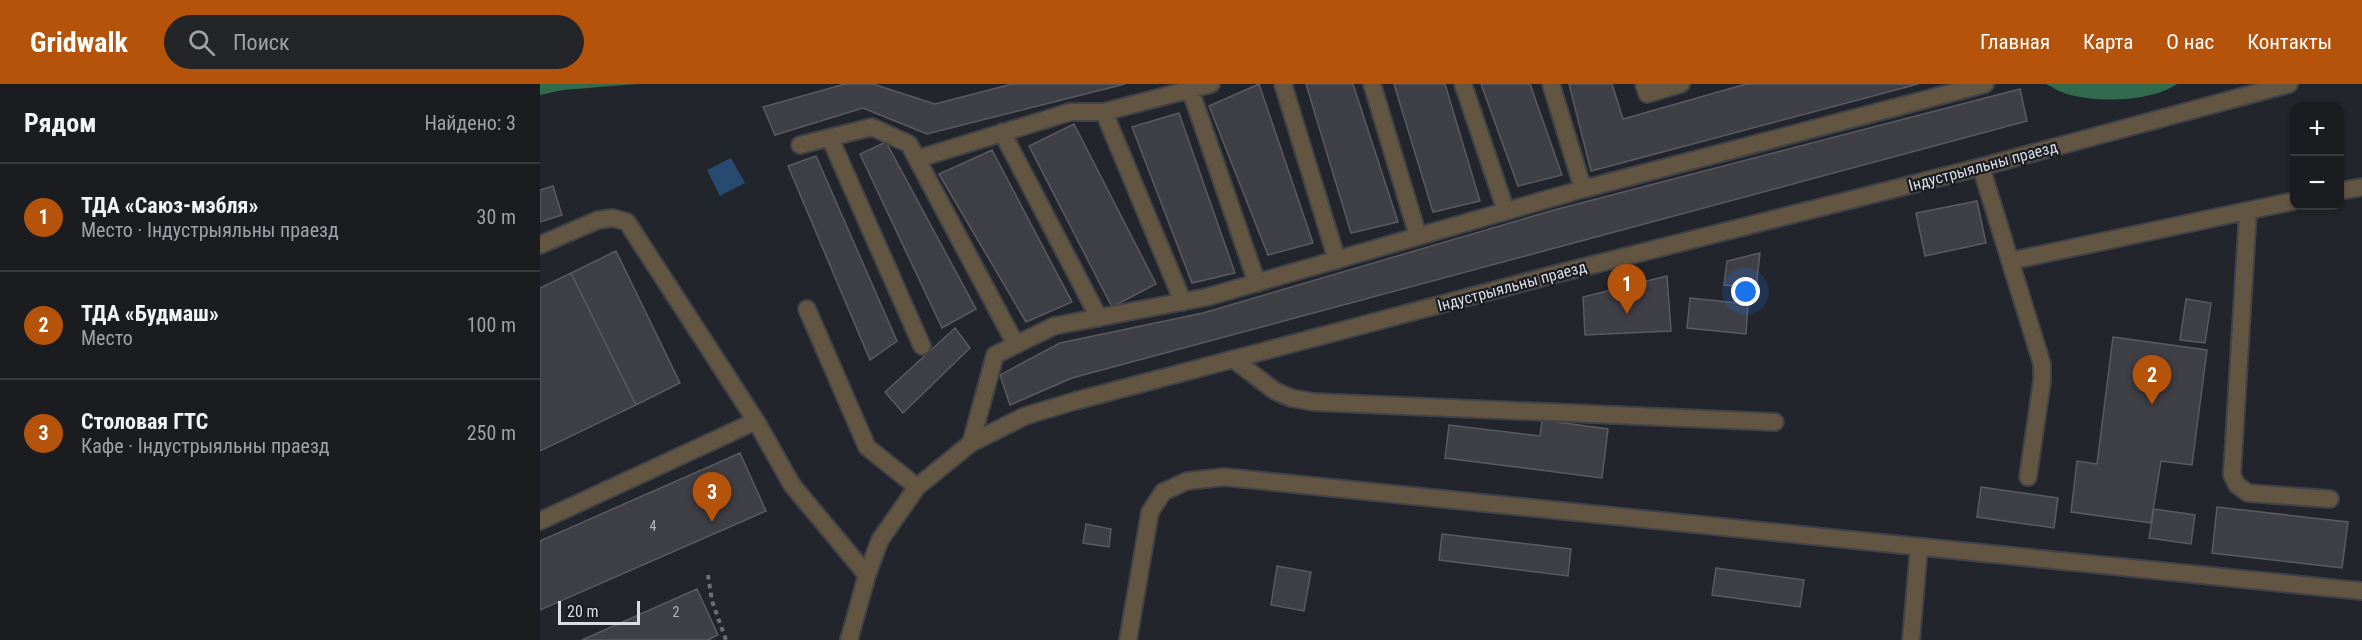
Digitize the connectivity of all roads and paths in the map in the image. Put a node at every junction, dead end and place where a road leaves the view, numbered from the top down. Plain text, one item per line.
1 (1211, 84) edge
2 (1283, 84) edge
3 (1372, 84) edge
4 (1463, 84) edge
5 (1551, 84) edge
6 (1644, 84) edge
7 (1681, 84) edge
8 (1985, 84) edge
9 (2289, 84) edge
10 (1190, 90) junction
11 (1104, 112) junction
12 (1002, 132) junction
13 (830, 138) junction
14 (800, 145) dead end
15 (917, 159) junction
16 (1981, 167) junction
17 (2362, 187) edge
18 (1583, 189) junction
19 (2344, 190) edge
20 (2290, 202) edge
21 (1506, 211) junction
22 (2248, 211) junction
23 (1418, 236) junction
24 (540, 244) edge
25 (1337, 260) junction
26 (2010, 261) junction
27 (1257, 283) junction
28 (1183, 302) junction
29 (807, 309) dead end
30 (1099, 318) junction
31 (1016, 345) junction
32 (922, 346) dead end
33 (1233, 359) junction
34 (756, 421) junction
35 (1775, 422) dead end
36 (971, 443) junction
37 (2028, 477) dead end
38 (917, 486) junction
39 (2330, 499) dead end
40 (540, 521) edge
41 (1919, 547) junction
42 (708, 575) dead end
43 (867, 575) junction
44 (2362, 591) edge
45 (726, 640) edge
46 (849, 640) edge
47 (1128, 640) edge
48 (1911, 640) edge

1 - 10 street
2 - 25 street
3 - 23 street
4 - 21 street
5 - 18 street
6 - 7 street
8 - 18 street
9 - 16 street, Індустрыяльны праезд
10 - 11 street
10 - 27 street
11 - 12 street
11 - 28 street
12 - 15 street
12 - 30 street
13 - 14 street
13 - 15 street
13 - 32 street
15 - 31 street
16 - 26 street
16 - 33 street, Індустрыяльны праезд
17 - 19 street
18 - 21 street
20 - 22 street
21 - 23 street
22 - 26 street
22 - 39 street
23 - 25 street
24 - 34 street
25 - 27 street
26 - 37 street
27 - 28 street
28 - 30 street
29 - 38 street
30 - 31 street
31 - 36 street
33 - 35 street
33 - 36 street, Індустрыяльны праезд
34 - 40 street
34 - 43 street
36 - 38 street, Індустрыяльны праезд
38 - 43 street, Індустрыяльны праезд
41 - 44 street
41 - 47 street
41 - 48 street
42 - 45 path
43 - 46 street, Індустрыяльны праезд

